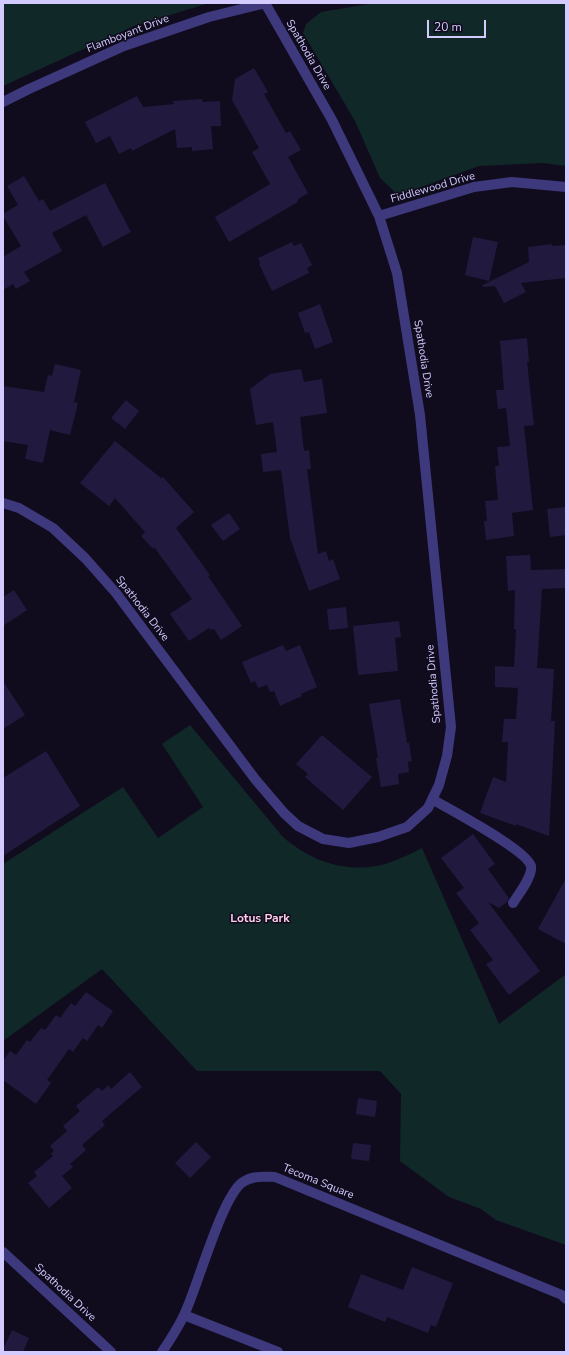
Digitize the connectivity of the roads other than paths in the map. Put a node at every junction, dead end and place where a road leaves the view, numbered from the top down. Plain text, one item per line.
1 (266, 3) edge
2 (3, 102) edge
3 (566, 187) edge
4 (379, 216) junction
5 (3, 503) edge
6 (432, 800) junction
7 (513, 904) dead end
8 (3, 1252) edge
9 (566, 1299) edge
10 (184, 1315) junction
11 (110, 1352) edge
12 (162, 1352) edge
13 (278, 1352) edge

1 - 2 street, Flamboyant Drive
1 - 4 street, Spathodia Drive
3 - 4 street, Fiddlewood Drive
4 - 6 street, Spathodia Drive
5 - 6 street, Spathodia Drive
6 - 7 street
8 - 11 street, Spathodia Drive
9 - 10 street, Tecoma Square
10 - 12 street, Tecoma Square
10 - 13 street

